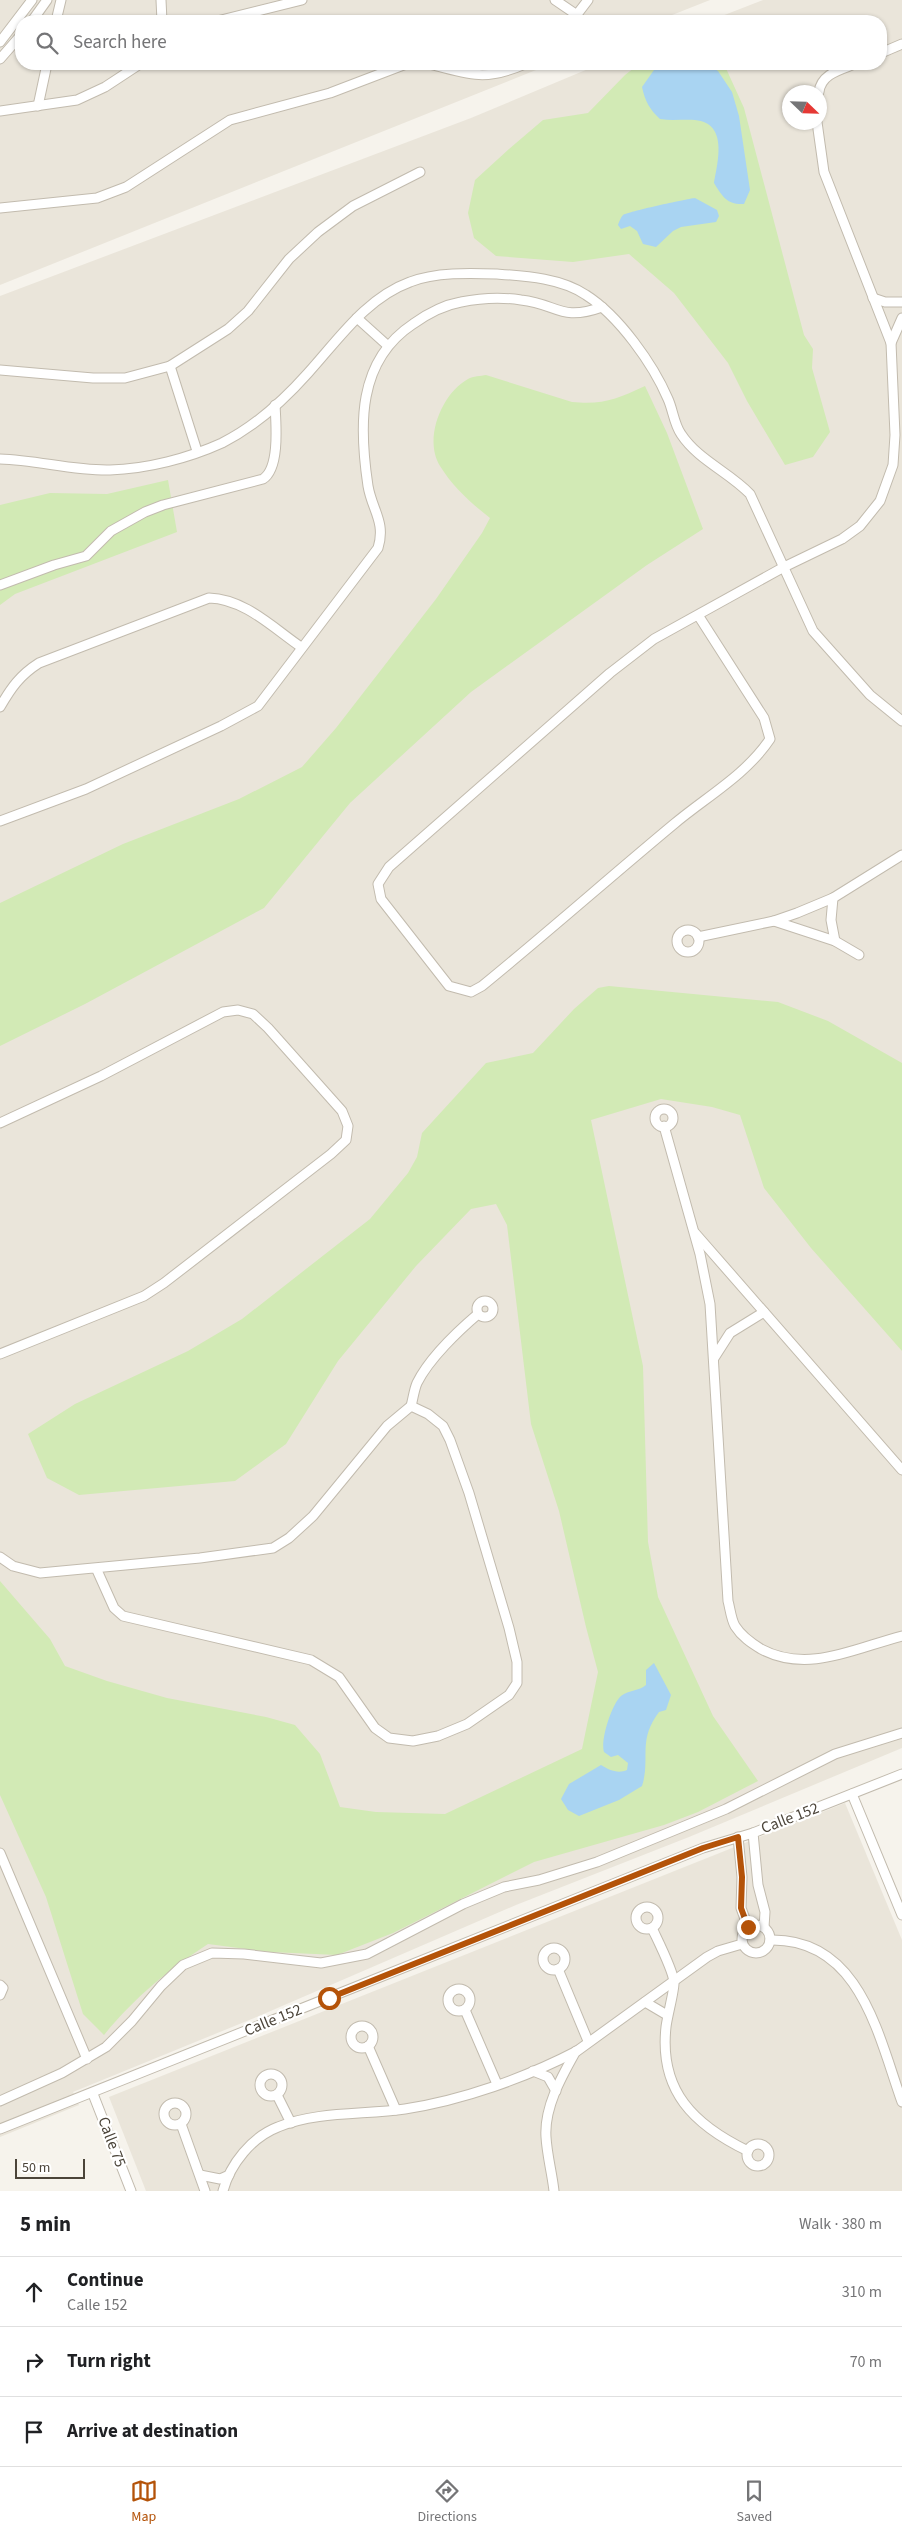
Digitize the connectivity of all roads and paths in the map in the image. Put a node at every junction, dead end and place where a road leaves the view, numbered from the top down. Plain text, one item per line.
1 (32, 0) edge
2 (47, 0) edge
3 (61, 0) edge
4 (161, 0) edge
5 (302, 0) edge
6 (556, 0) edge
7 (588, 0) edge
8 (21, 15) edge
9 (36, 15) edge
10 (57, 15) edge
11 (162, 15) edge
12 (241, 15) edge
13 (571, 15) edge
14 (576, 15) edge
15 (15, 22) edge
16 (15, 41) edge
17 (0, 42) edge
18 (902, 44) edge
19 (887, 50) edge
20 (0, 59) edge
21 (46, 70) edge
22 (130, 70) edge
23 (390, 70) edge
24 (453, 70) edge
25 (505, 70) edge
26 (840, 70) edge
27 (820, 85) edge
28 (38, 106) junction
29 (0, 111) edge
30 (818, 130) edge
31 (420, 172) dead end
32 (0, 208) edge
33 (873, 298) junction
34 (902, 302) edge
35 (602, 307) junction
36 (357, 318) junction
37 (902, 318) edge
38 (891, 343) junction
39 (387, 344) junction
40 (170, 366) junction
41 (0, 370) edge
42 (275, 406) junction
43 (197, 451) junction
44 (0, 459) edge
45 (784, 567) junction
46 (0, 585) edge
47 (698, 615) junction
48 (301, 647) junction
49 (0, 707) edge
50 (902, 721) edge
51 (0, 821) edge
52 (902, 856) edge
53 (833, 898) junction
54 (774, 921) junction
55 (698, 937) dead end
56 (835, 941) junction
57 (859, 955) dead end
58 (0, 1123) edge
59 (664, 1126) dead end
60 (694, 1233) junction
61 (764, 1312) junction
62 (478, 1314) dead end
63 (0, 1354) edge
64 (714, 1358) junction
65 (412, 1406) junction
66 (902, 1470) edge
67 (0, 1557) edge
68 (96, 1568) junction
69 (902, 1636) edge
70 (902, 1733) edge
71 (902, 1774) edge
72 (852, 1794) junction
73 (753, 1833) junction
74 (738, 1837) junction
75 (0, 1853) edge
76 (902, 1915) edge
77 (748, 1927) junction
78 (764, 1927) junction
79 (652, 1928) dead end
80 (770, 1940) junction
81 (742, 1944) junction
82 (558, 1969) dead end
83 (674, 1982) junction
84 (0, 1985) edge
85 (0, 1996) edge
86 (645, 2002) junction
87 (465, 2010) dead end
88 (667, 2015) junction
89 (588, 2041) junction
90 (368, 2046) dead end
91 (577, 2050) junction
92 (87, 2059) junction
93 (533, 2070) junction
94 (497, 2084) junction
95 (556, 2091) junction
96 (93, 2094) junction
97 (277, 2095) dead end
98 (0, 2102) edge
99 (902, 2102) edge
100 (396, 2110) junction
101 (291, 2123) junction
102 (181, 2124) dead end
103 (0, 2129) edge
104 (748, 2150) dead end
105 (200, 2175) junction
106 (229, 2175) junction
107 (131, 2191) edge
108 (206, 2191) edge
109 (223, 2191) edge
110 (554, 2191) edge

1 - 8 street
2 - 9 street
3 - 10 street
4 - 11 street
5 - 12 street
6 - 13 street
7 - 14 street
15 - 17 street
16 - 20 street
18 - 19 street
21 - 28 street
22 - 28 street
23 - 32 street
24 - 25 street
26 - 27 street
28 - 29 street
30 - 33 street
31 - 40 street
33 - 34 street
33 - 38 street
35 - 36 street
35 - 39 street
35 - 45 street
36 - 39 street
36 - 42 street
37 - 38 street
38 - 45 street
39 - 48 street
40 - 41 street
40 - 43 street
42 - 43 street
42 - 46 street
43 - 44 street
45 - 47 street
45 - 50 street
47 - 47 street
48 - 49 street
48 - 51 street
52 - 53 street
53 - 54 street
53 - 56 street
54 - 55 street
54 - 56 street
56 - 57 street
58 - 63 street
59 - 60 street
60 - 61 street
60 - 64 street
61 - 64 street
61 - 66 street
62 - 65 street
64 - 69 street
65 - 68 street
65 - 68 street
67 - 68 street
70 - 92 street
71 - 72 street, Calle 152
72 - 73 street, Calle 152
72 - 76 street
73 - 74 street, Calle 152
73 - 78 street
74 - 77 street
74 - 96 street, Calle 152
75 - 92 street
77 - 78 street
77 - 81 street
78 - 80 street
79 - 83 street
80 - 81 street
80 - 99 street
81 - 83 street
82 - 89 street
83 - 86 street
83 - 88 street
84 - 85 street
86 - 88 street
86 - 89 street
87 - 94 street
88 - 104 street
89 - 91 street
90 - 100 street
91 - 93 street
91 - 95 street
92 - 98 street
93 - 94 street
93 - 95 street
94 - 100 street
95 - 110 street
96 - 103 street, Calle 152
96 - 107 street, Calle 75
97 - 101 street
100 - 101 street
101 - 106 street
102 - 105 street
105 - 106 street
105 - 108 street
106 - 109 street

